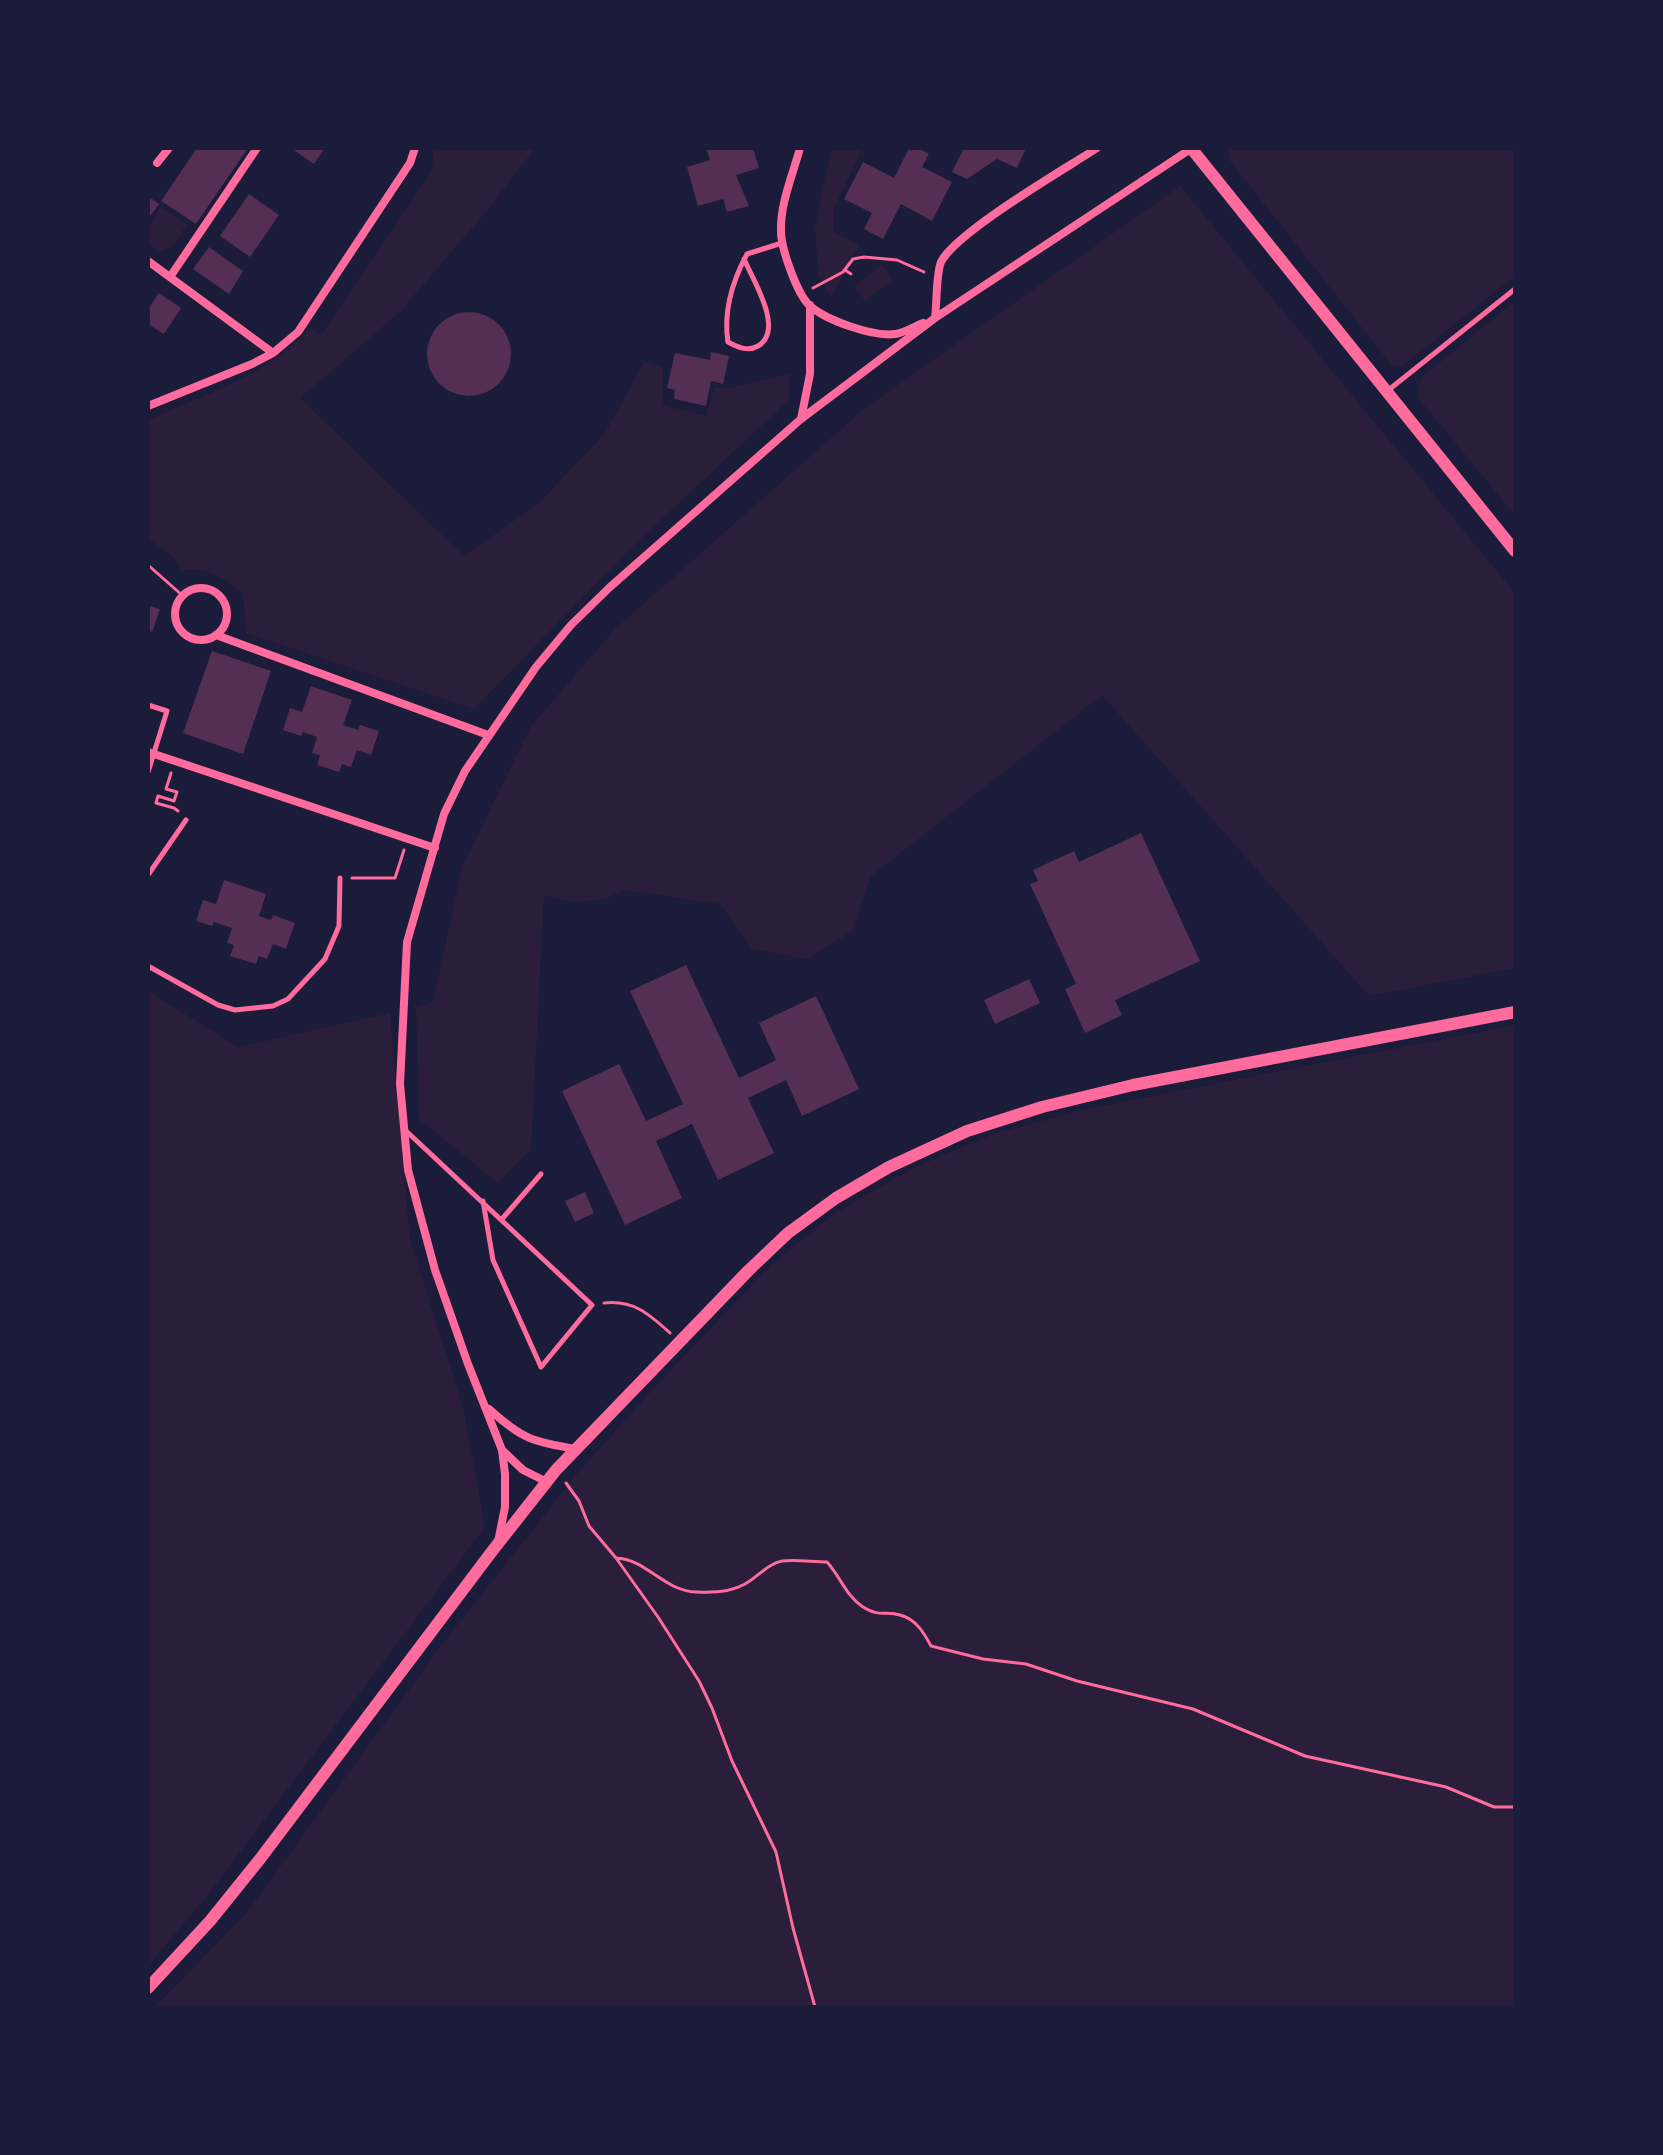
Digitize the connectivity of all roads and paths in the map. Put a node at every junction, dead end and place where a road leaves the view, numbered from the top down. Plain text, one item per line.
1 (169, 148) edge
2 (257, 148) edge
3 (415, 148) edge
4 (800, 148) edge
5 (1097, 148) edge
6 (1192, 148) edge
7 (157, 163) dead end
8 (783, 243) junction
9 (857, 258) junction
10 (744, 259) junction
11 (148, 261) edge
12 (863, 263) dead end
13 (845, 270) junction
14 (851, 274) dead end
15 (939, 276) junction
16 (170, 277) junction
17 (1515, 289) edge
18 (802, 294) junction
19 (810, 305) junction
20 (935, 318) junction
21 (273, 353) junction
22 (1386, 393) junction
23 (148, 406) edge
24 (801, 419) junction
25 (1515, 551) edge
26 (148, 565) edge
27 (183, 596) junction
28 (216, 635) junction
29 (148, 705) edge
30 (488, 735) junction
31 (151, 753) edge
32 (176, 761) junction
33 (148, 772) edge
34 (174, 808) dead end
35 (186, 820) dead end
36 (407, 839) junction
37 (435, 848) junction
38 (148, 875) edge
39 (340, 878) joint
40 (148, 966) edge
41 (1515, 1012) edge
42 (404, 1128) junction
43 (541, 1174) dead end
44 (483, 1201) junction
45 (502, 1219) junction
46 (592, 1305) junction
47 (679, 1341) junction
48 (485, 1406) junction
49 (576, 1449) junction
50 (502, 1450) junction
51 (556, 1470) junction
52 (547, 1482) junction
53 (498, 1543) junction
54 (616, 1558) junction
55 (1515, 1807) edge
56 (148, 1988) edge
57 (815, 2007) edge

1 - 7 street
2 - 16 street
3 - 21 street
4 - 8 street
5 - 15 street
6 - 20 street
6 - 22 street
8 - 10 lane
8 - 18 street
9 - 12 path
9 - 13 path
9 - 15 path
10 - 10 lane
11 - 16 street
13 - 14 path
13 - 18 path
15 - 20 street
16 - 21 street
17 - 22 lane
18 - 19 street
19 - 20 street
19 - 24 street
20 - 24 street
21 - 23 street
22 - 25 street
24 - 30 street
26 - 27 path
27 - 28 street
27 - 28 street
28 - 30 street
29 - 31 lane
30 - 37 street
31 - 32 street
31 - 33 lane
32 - 34 path
32 - 36 street
35 - 38 lane
36 - 37 street
36 - 39 path
37 - 42 street
39 - 40 lane
41 - 47 street
42 - 44 lane
42 - 48 street
43 - 45 lane
44 - 45 lane
44 - 46 lane
45 - 46 lane
46 - 47 path
47 - 49 street
48 - 49 street
48 - 50 street
49 - 51 street
50 - 52 street
50 - 53 street
51 - 52 street
51 - 54 path
52 - 53 street
53 - 56 street
54 - 55 path
54 - 57 path

